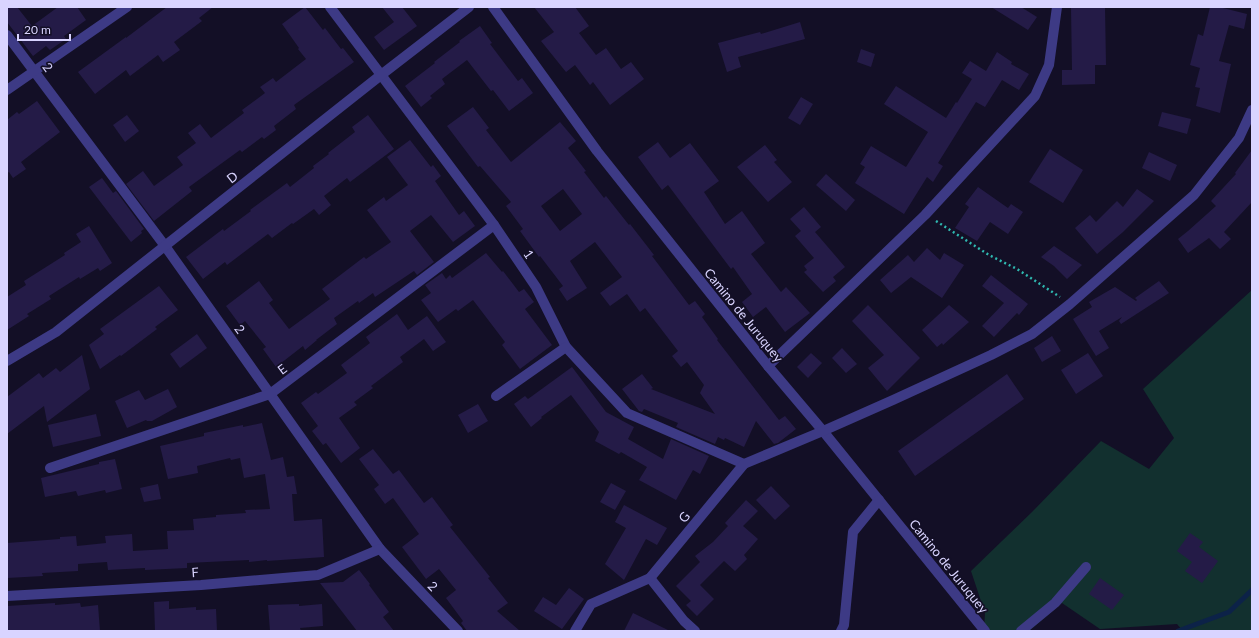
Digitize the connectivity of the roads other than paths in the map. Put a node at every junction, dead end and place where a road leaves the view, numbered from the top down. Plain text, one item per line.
1 (127, 7) edge
2 (330, 7) edge
3 (469, 7) edge
4 (493, 7) edge
5 (1056, 7) edge
6 (7, 35) edge
7 (34, 71) junction
8 (381, 75) junction
9 (7, 90) edge
10 (1252, 110) edge
11 (494, 225) junction
12 (166, 246) junction
13 (566, 347) junction
14 (7, 361) edge
15 (768, 366) junction
16 (270, 394) junction
17 (496, 396) dead end
18 (823, 431) junction
19 (744, 464) junction
20 (50, 468) dead end
21 (879, 500) junction
22 (380, 548) junction
23 (1086, 567) dead end
24 (650, 578) junction
25 (7, 596) edge
26 (458, 631) edge
27 (575, 631) edge
28 (694, 631) edge
29 (841, 631) edge
30 (986, 631) edge
31 (1021, 631) edge

1 - 7 street
2 - 8 street, 1
3 - 8 street, D
4 - 15 street, Camino de Juruquey
5 - 15 street
6 - 7 street, 2
7 - 9 street
7 - 12 street, 2
8 - 11 street, 1
8 - 12 street, D
10 - 18 street, G
11 - 13 street, 1
11 - 16 street, E
12 - 14 street, D
12 - 16 street, 2
13 - 17 street
13 - 19 street, 1
15 - 18 street, Camino de Juruquey
16 - 20 street, E
16 - 22 street, 2
18 - 19 street, G
18 - 21 street, Camino de Juruquey
19 - 24 street, G
21 - 29 street
21 - 30 street, Camino de Juruquey
22 - 25 street, F
22 - 26 street, 2
23 - 31 street
24 - 27 street, G
24 - 28 street

